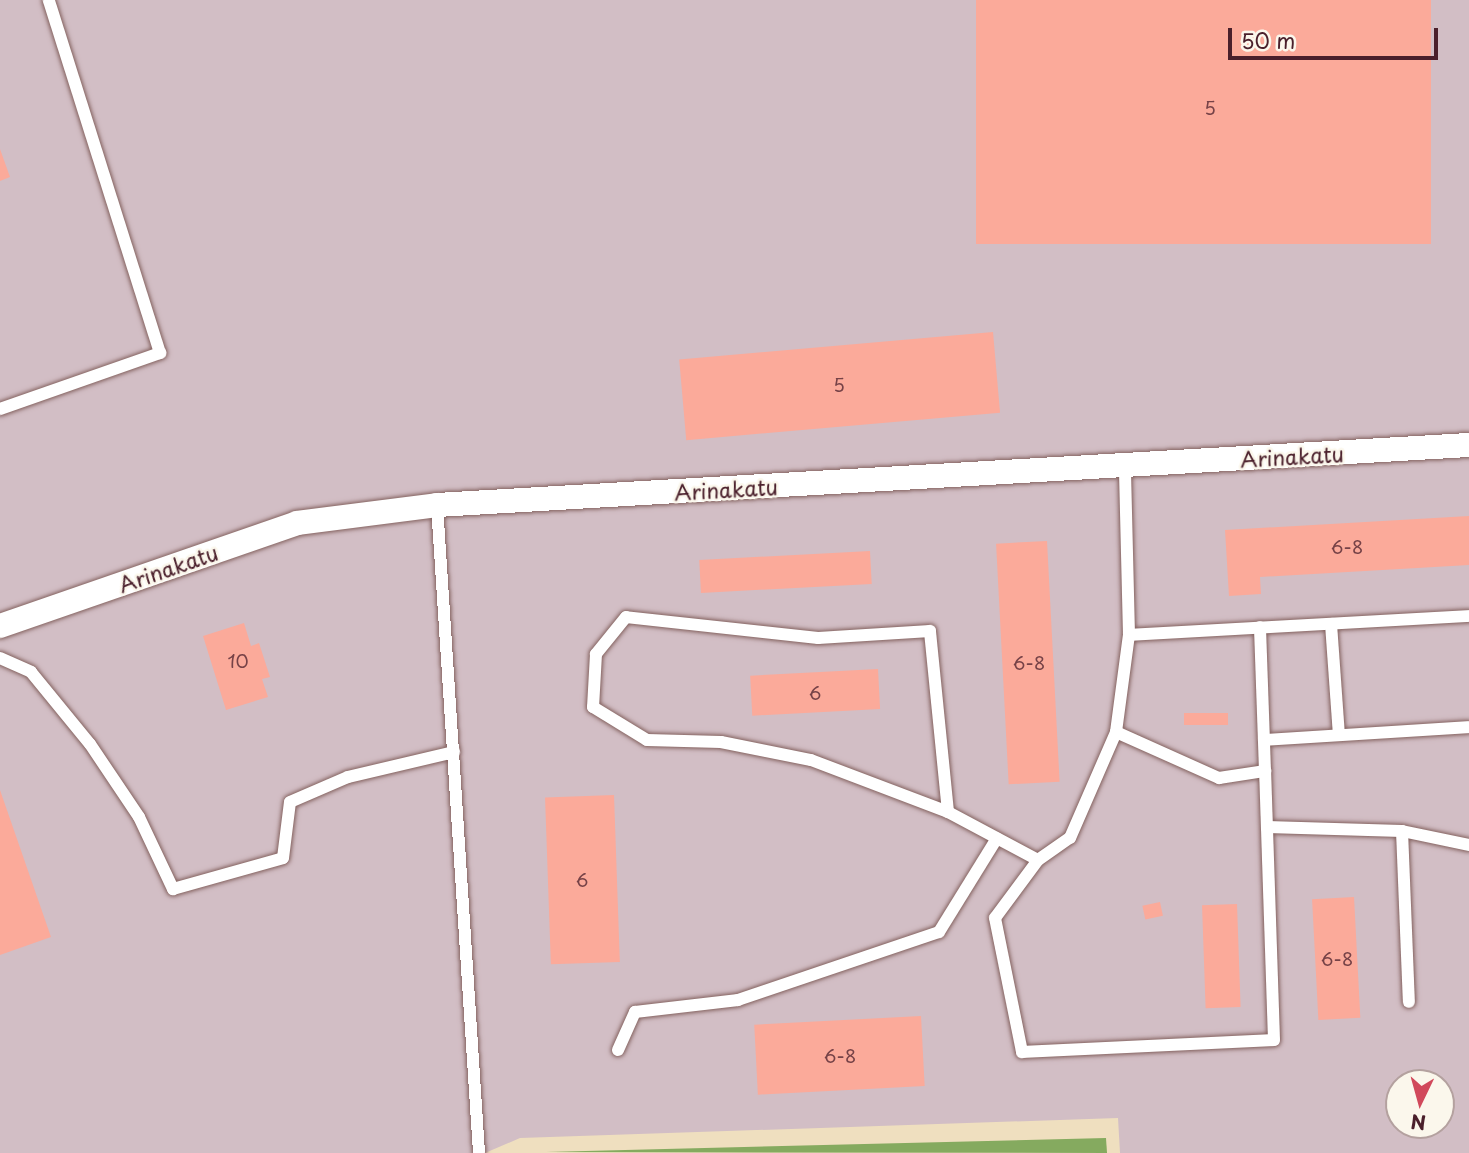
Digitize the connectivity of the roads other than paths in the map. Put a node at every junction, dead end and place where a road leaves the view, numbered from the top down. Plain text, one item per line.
1 (49, 0) edge
2 (0, 409) edge
3 (1469, 446) edge
4 (1125, 466) junction
5 (437, 505) junction
6 (1469, 616) edge
7 (1331, 624) junction
8 (0, 626) edge
9 (1260, 627) junction
10 (1129, 635) junction
11 (0, 657) edge
12 (1469, 727) edge
13 (1116, 732) junction
14 (1339, 735) junction
15 (1264, 740) junction
16 (454, 752) junction
17 (1265, 772) junction
18 (948, 812) junction
19 (1267, 827) junction
20 (1402, 831) junction
21 (997, 838) junction
22 (1469, 845) edge
23 (1038, 860) junction
24 (1409, 1002) dead end
25 (618, 1051) dead end
26 (479, 1153) edge

1 - 2 lane
3 - 4 street, Arinakatu
4 - 5 street, Arinakatu
4 - 10 lane
5 - 8 street, Arinakatu
5 - 16 lane
6 - 7 lane
7 - 9 lane
7 - 14 lane
9 - 10 lane
9 - 15 lane
10 - 13 lane
11 - 16 lane
12 - 14 lane
13 - 17 lane
13 - 23 lane
14 - 15 lane
15 - 17 lane
16 - 26 lane
17 - 19 lane
18 - 18 lane
18 - 21 lane
19 - 20 lane
19 - 23 lane
20 - 22 lane
20 - 24 lane
21 - 23 lane
21 - 25 lane

